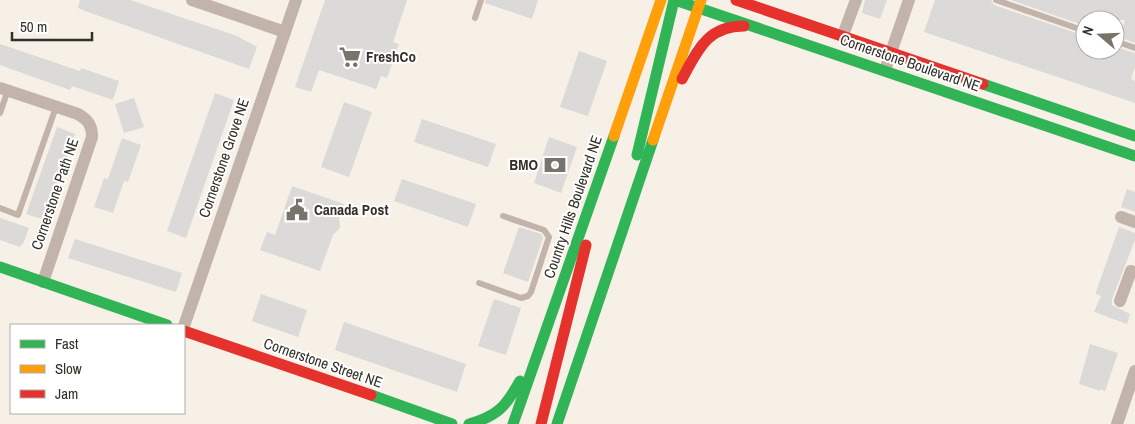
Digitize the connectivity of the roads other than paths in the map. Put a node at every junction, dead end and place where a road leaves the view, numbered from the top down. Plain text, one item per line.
1 (192, 0) edge
2 (296, 0) edge
3 (481, 0) edge
4 (661, 0) edge
5 (675, 0) edge
6 (736, 0) edge
7 (856, 0) edge
8 (909, 0) edge
9 (996, 0) edge
10 (699, 3) edge
11 (475, 18) dead end
12 (755, 27) junction
13 (1075, 28) edge
14 (285, 32) junction
15 (844, 35) junction
16 (891, 52) junction
17 (885, 70) junction
18 (4, 89) edge
19 (56, 107) junction
20 (0, 113) edge
21 (660, 119) junction
22 (1135, 136) edge
23 (1135, 156) edge
24 (601, 171) junction
25 (0, 208) edge
26 (503, 216) dead end
27 (1121, 217) dead end
28 (1135, 222) edge
29 (610, 265) junction
30 (0, 267) edge
31 (1134, 268) edge
32 (43, 282) junction
33 (479, 283) dead end
34 (1120, 301) dead end
35 (164, 324) edge
36 (185, 324) edge
37 (546, 330) junction
38 (185, 331) edge
39 (1135, 371) edge
40 (452, 424) edge
41 (469, 424) edge
42 (513, 424) edge
43 (540, 424) edge
44 (557, 424) edge
45 (1117, 424) edge

1 - 14 street
2 - 14 street, Cornerstone Grove NE
3 - 11 lane
4 - 24 main road, Country Hills Boulevard NE
5 - 10 main road, Cornerstone Boulevard NE
5 - 29 main road
6 - 15 main road, Cornerstone Boulevard NE
7 - 15 street
8 - 16 street
9 - 13 lane
10 - 12 main road, Cornerstone Boulevard NE
10 - 21 main road
12 - 17 main road, Cornerstone Boulevard NE
12 - 21 main road
14 - 36 street, Cornerstone Grove NE
15 - 16 main road, Cornerstone Boulevard NE
16 - 17 street
16 - 22 main road, Cornerstone Boulevard NE
17 - 23 main road, Cornerstone Boulevard NE
18 - 19 street, Cornerstone Path NE
18 - 20 lane
19 - 25 lane
19 - 32 street, Cornerstone Path NE
21 - 29 main road
24 - 37 main road, Country Hills Boulevard NE
24 - 43 main road
26 - 33 lane
27 - 28 street
29 - 44 main road
30 - 32 main road
31 - 34 street
32 - 35 main road
37 - 41 main road
37 - 42 main road, Country Hills Boulevard NE
38 - 40 main road, Cornerstone Street NE
39 - 45 street

